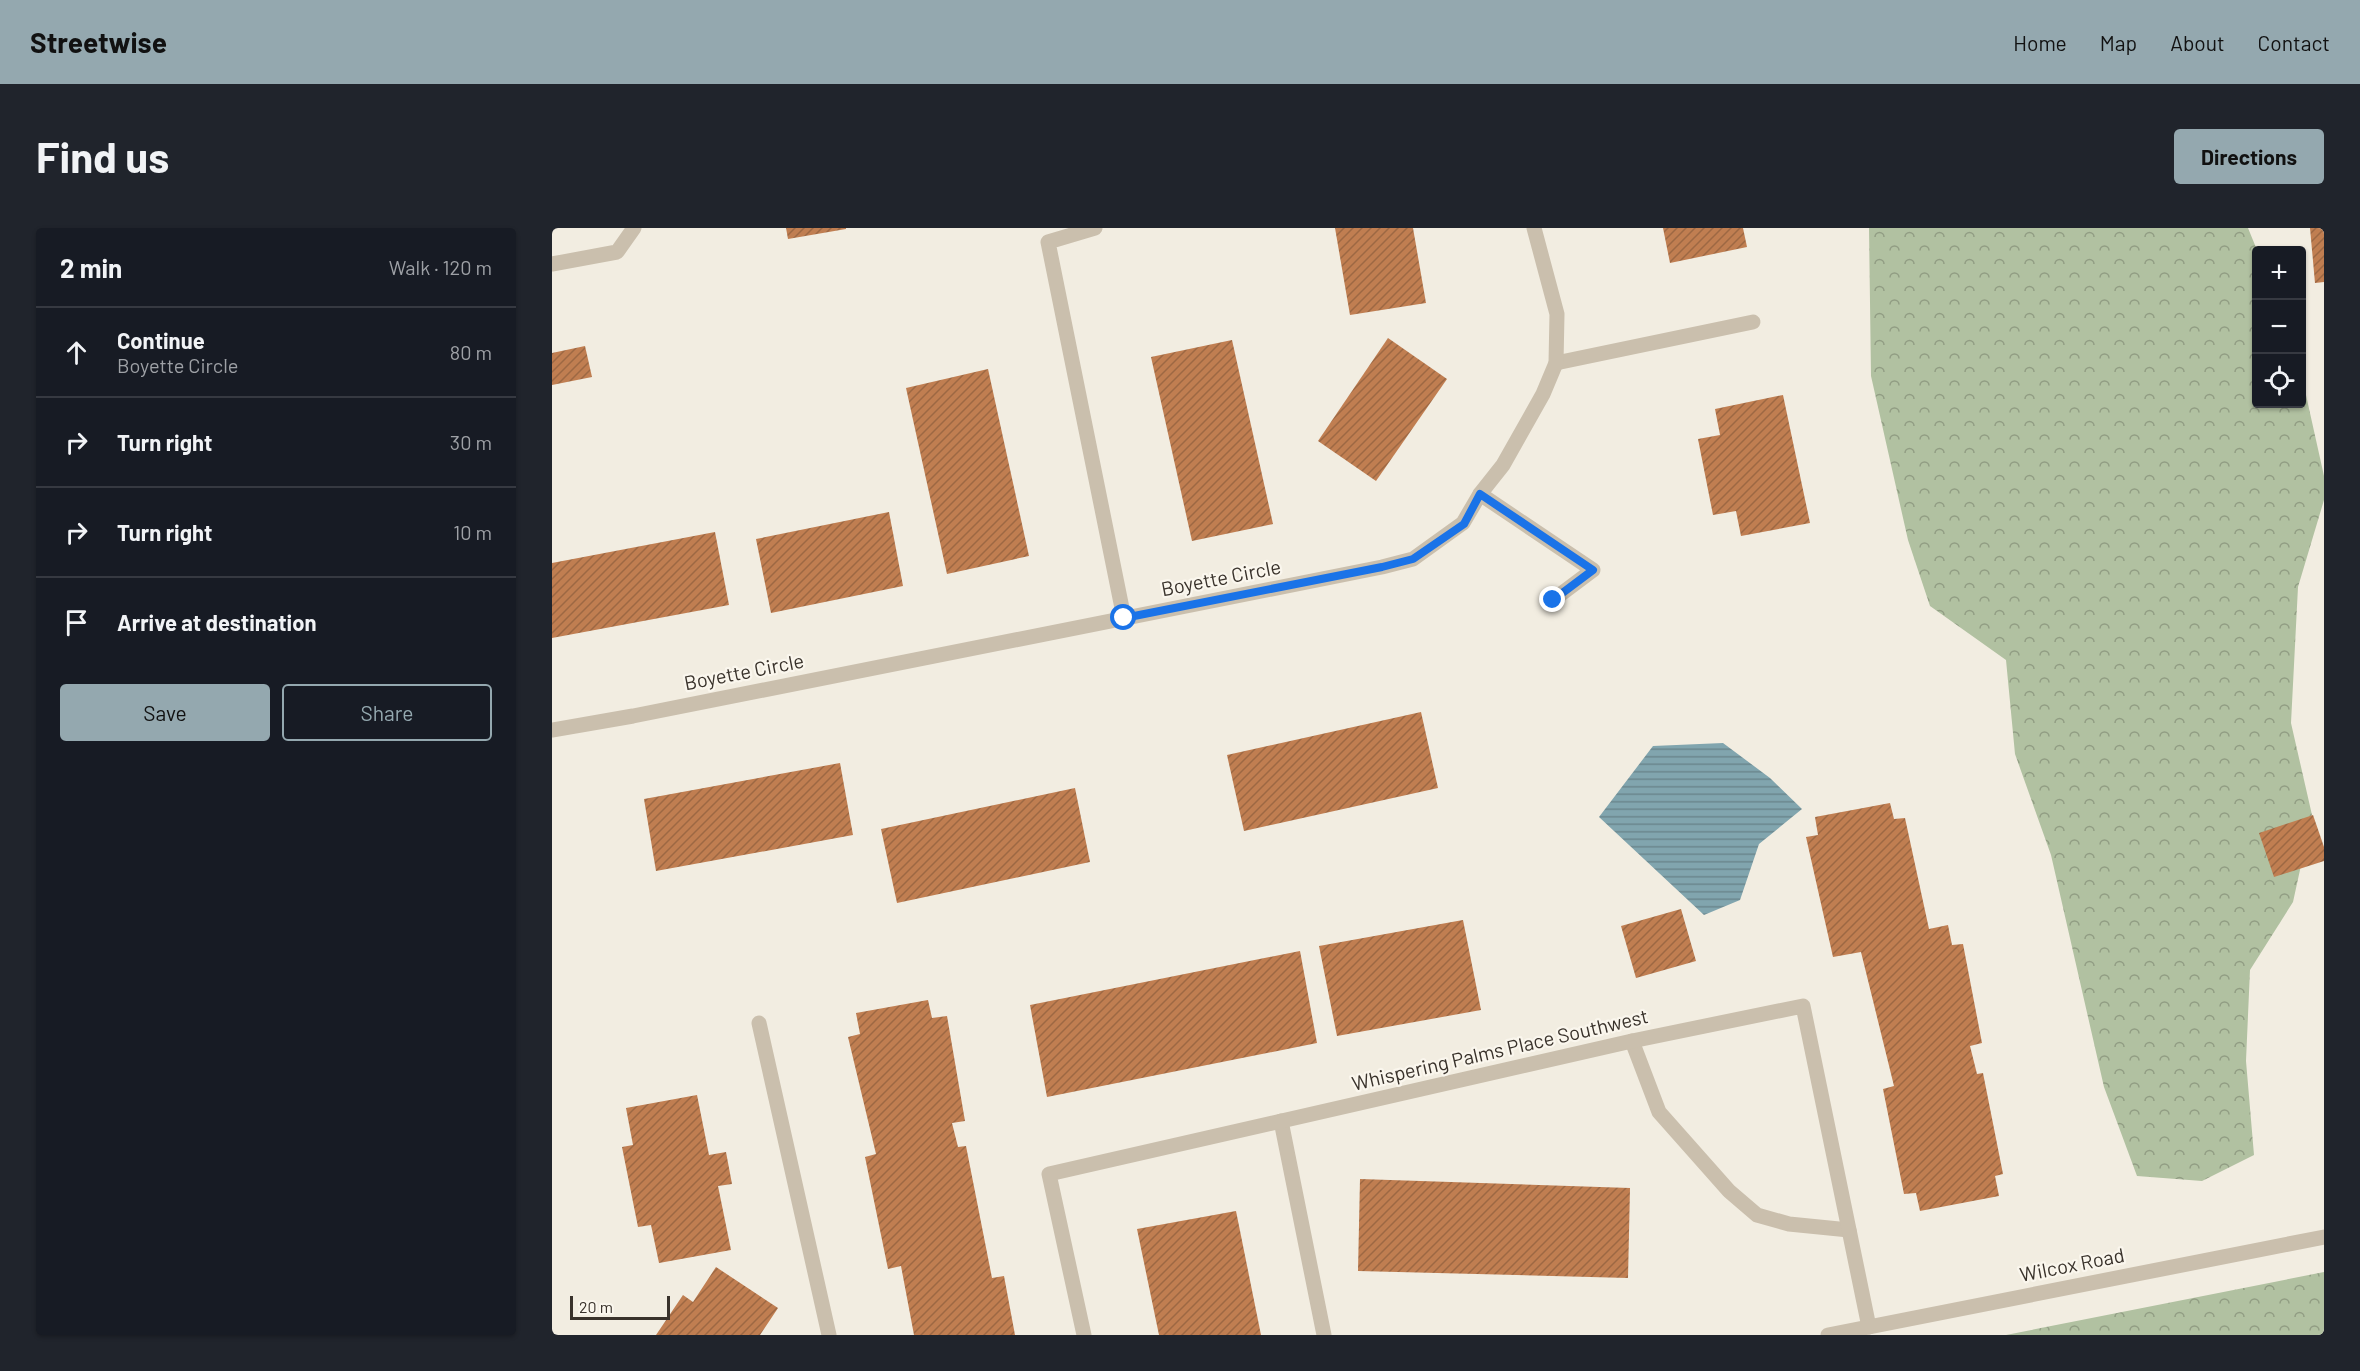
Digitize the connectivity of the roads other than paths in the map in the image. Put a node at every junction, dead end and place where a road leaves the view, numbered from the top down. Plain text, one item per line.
1 (634, 228) edge
2 (1095, 228) edge
3 (1534, 228) edge
4 (552, 264) edge
5 (1753, 322) dead end
6 (1556, 363) junction
7 (1480, 494) junction
8 (1553, 600) dead end
9 (1124, 618) junction
10 (552, 729) edge
11 (759, 1023) dead end
12 (1632, 1041) junction
13 (1281, 1121) junction
14 (1849, 1230) junction
15 (2324, 1237) edge
16 (1869, 1327) junction
17 (829, 1335) edge
18 (1084, 1335) edge
19 (1324, 1335) edge
20 (1828, 1335) edge

1 - 4 street
2 - 9 street
3 - 6 street, Boyette Circle
5 - 6 street
6 - 7 street, Boyette Circle
7 - 8 street
7 - 9 street, Boyette Circle
9 - 10 street, Boyette Circle
11 - 17 street
12 - 13 street, Whispering Palms Place Southwest
12 - 14 street
12 - 14 street, Whispering Palms Place Southwest
13 - 18 street, Whispering Palms Place Southwest
13 - 19 street
14 - 16 street, Whispering Palms Place Southwest
15 - 16 street, Wilcox Road
16 - 20 street, Wilcox Road

